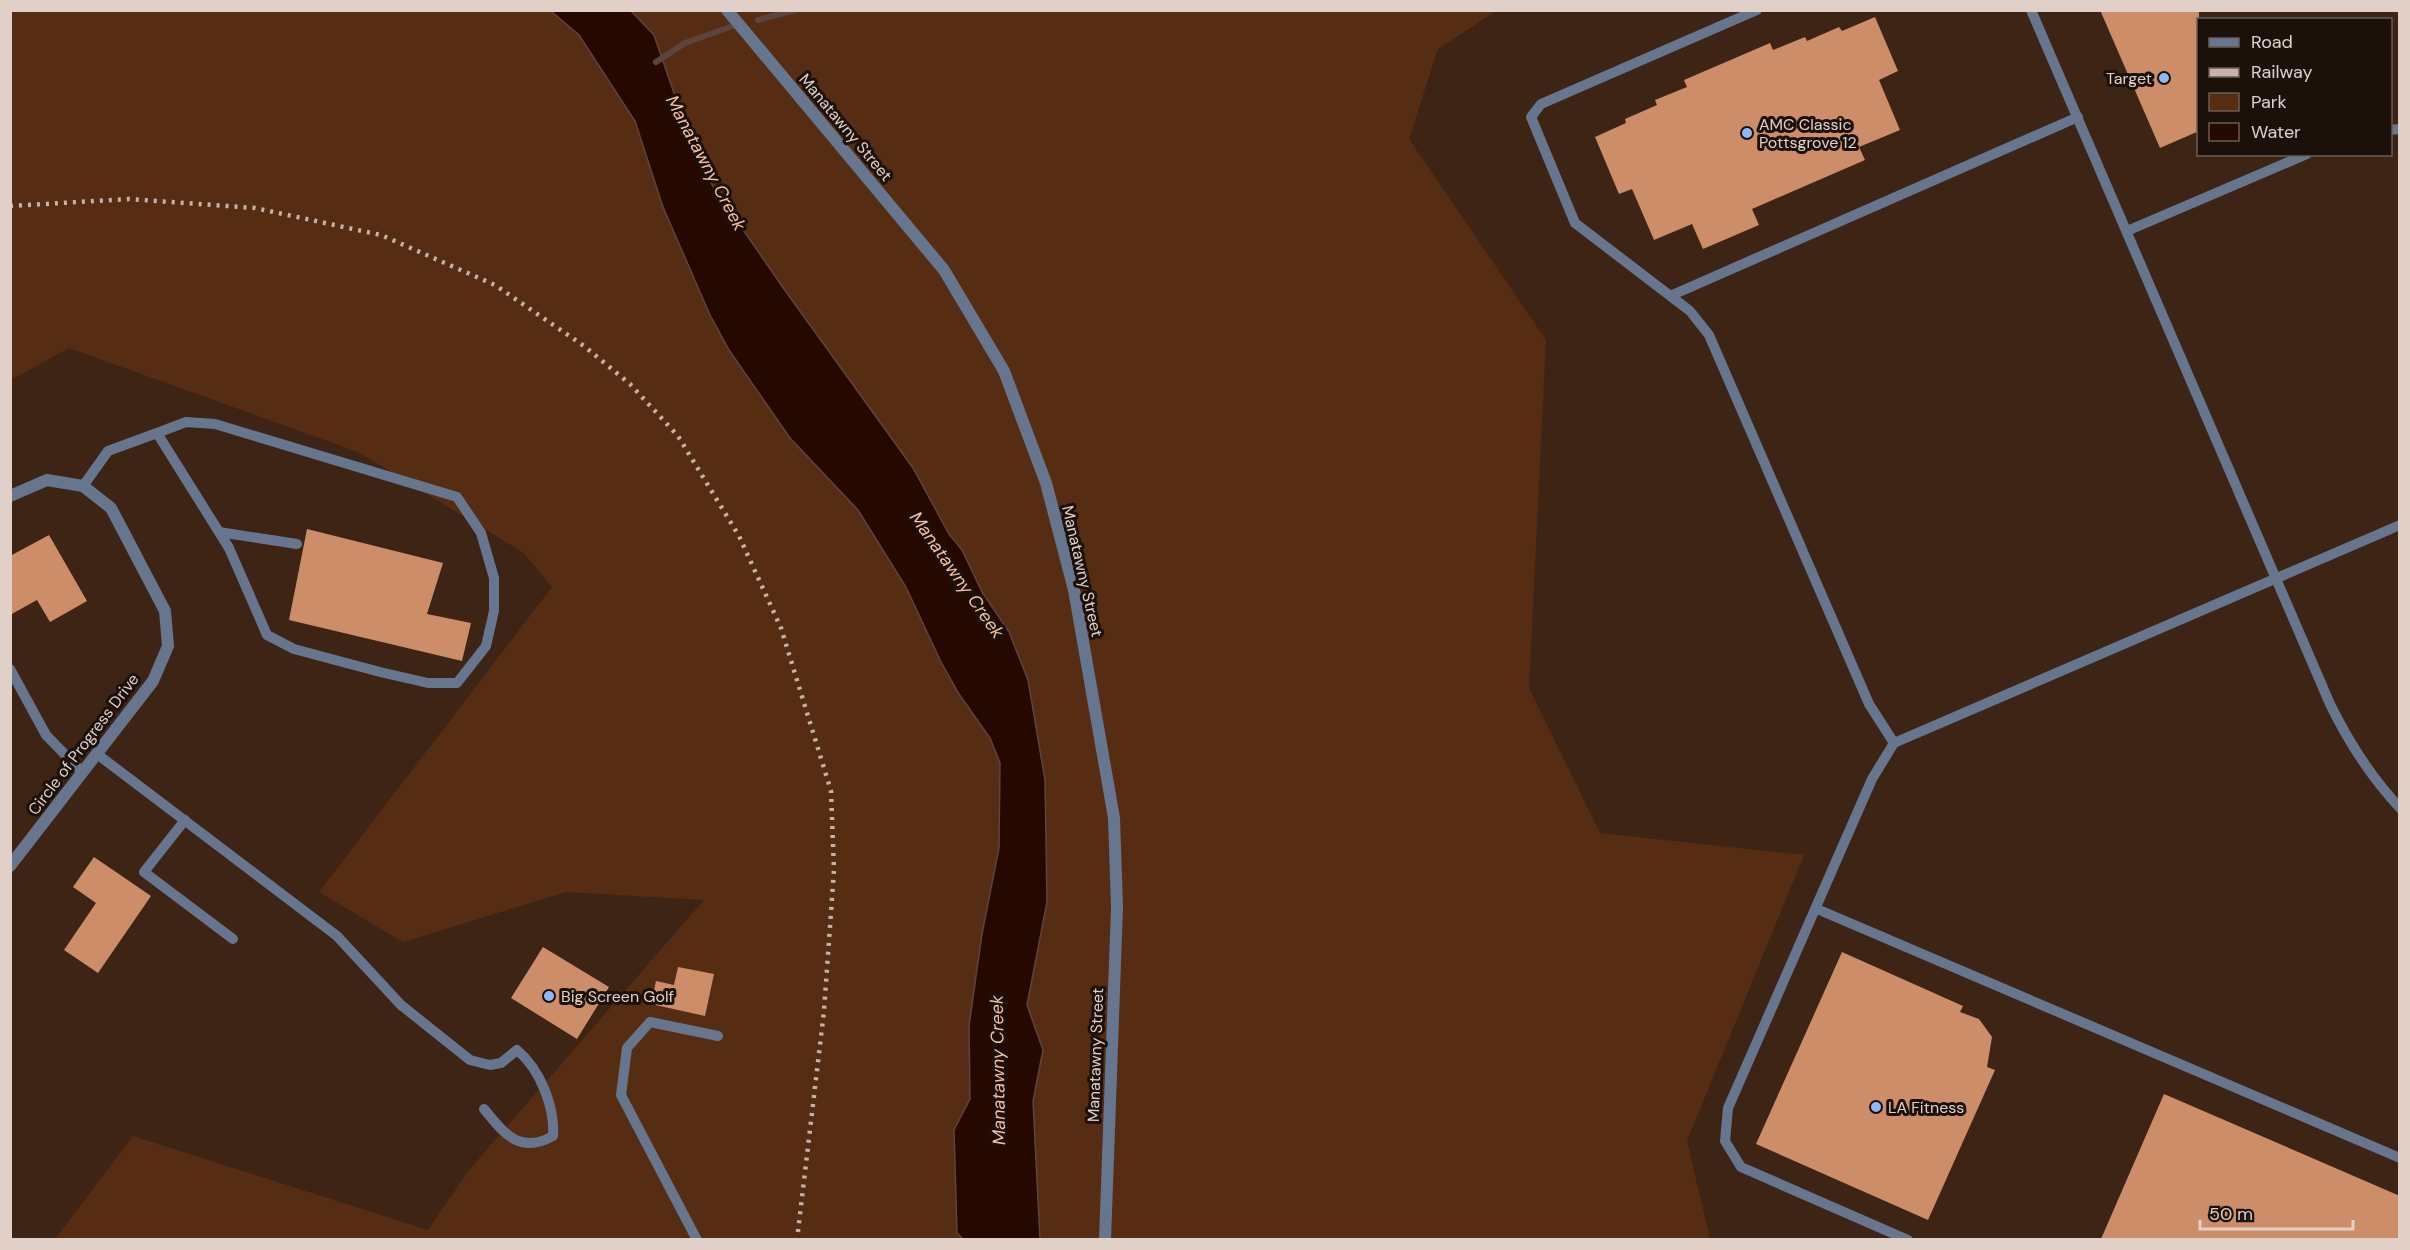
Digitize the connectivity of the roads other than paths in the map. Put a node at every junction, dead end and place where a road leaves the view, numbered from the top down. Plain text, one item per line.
1 (727, 10) edge
2 (1757, 10) edge
3 (2031, 10) edge
4 (2078, 117) junction
5 (2302, 156) edge
6 (2127, 231) junction
7 (1670, 296) junction
8 (157, 433) junction
9 (82, 486) junction
10 (10, 496) edge
11 (2400, 525) edge
12 (219, 532) junction
13 (297, 544) dead end
14 (2277, 578) junction
15 (10, 669) edge
16 (1894, 743) junction
17 (97, 753) junction
18 (82, 772) junction
19 (2400, 808) edge
20 (185, 820) junction
21 (10, 866) edge
22 (1817, 909) junction
23 (232, 939) dead end
24 (718, 1036) dead end
25 (484, 1109) dead end
26 (2400, 1158) edge
27 (697, 1239) edge
28 (1105, 1239) edge
29 (1908, 1239) edge

1 - 28 street, Manatawny Street
2 - 7 lane
3 - 4 lane
4 - 6 lane
4 - 7 lane
5 - 6 lane
6 - 14 lane
7 - 16 lane
8 - 9 lane
8 - 12 lane
8 - 12 lane
9 - 10 street, Circle of Progress Drive
9 - 17 street, Circle of Progress Drive
11 - 14 lane
12 - 13 lane
14 - 16 lane
14 - 19 lane
15 - 18 lane
16 - 22 lane
17 - 18 street, Circle of Progress Drive
17 - 20 lane
18 - 21 street, Circle of Progress Drive
20 - 23 lane
20 - 25 lane
22 - 26 lane
22 - 29 lane
24 - 27 lane

